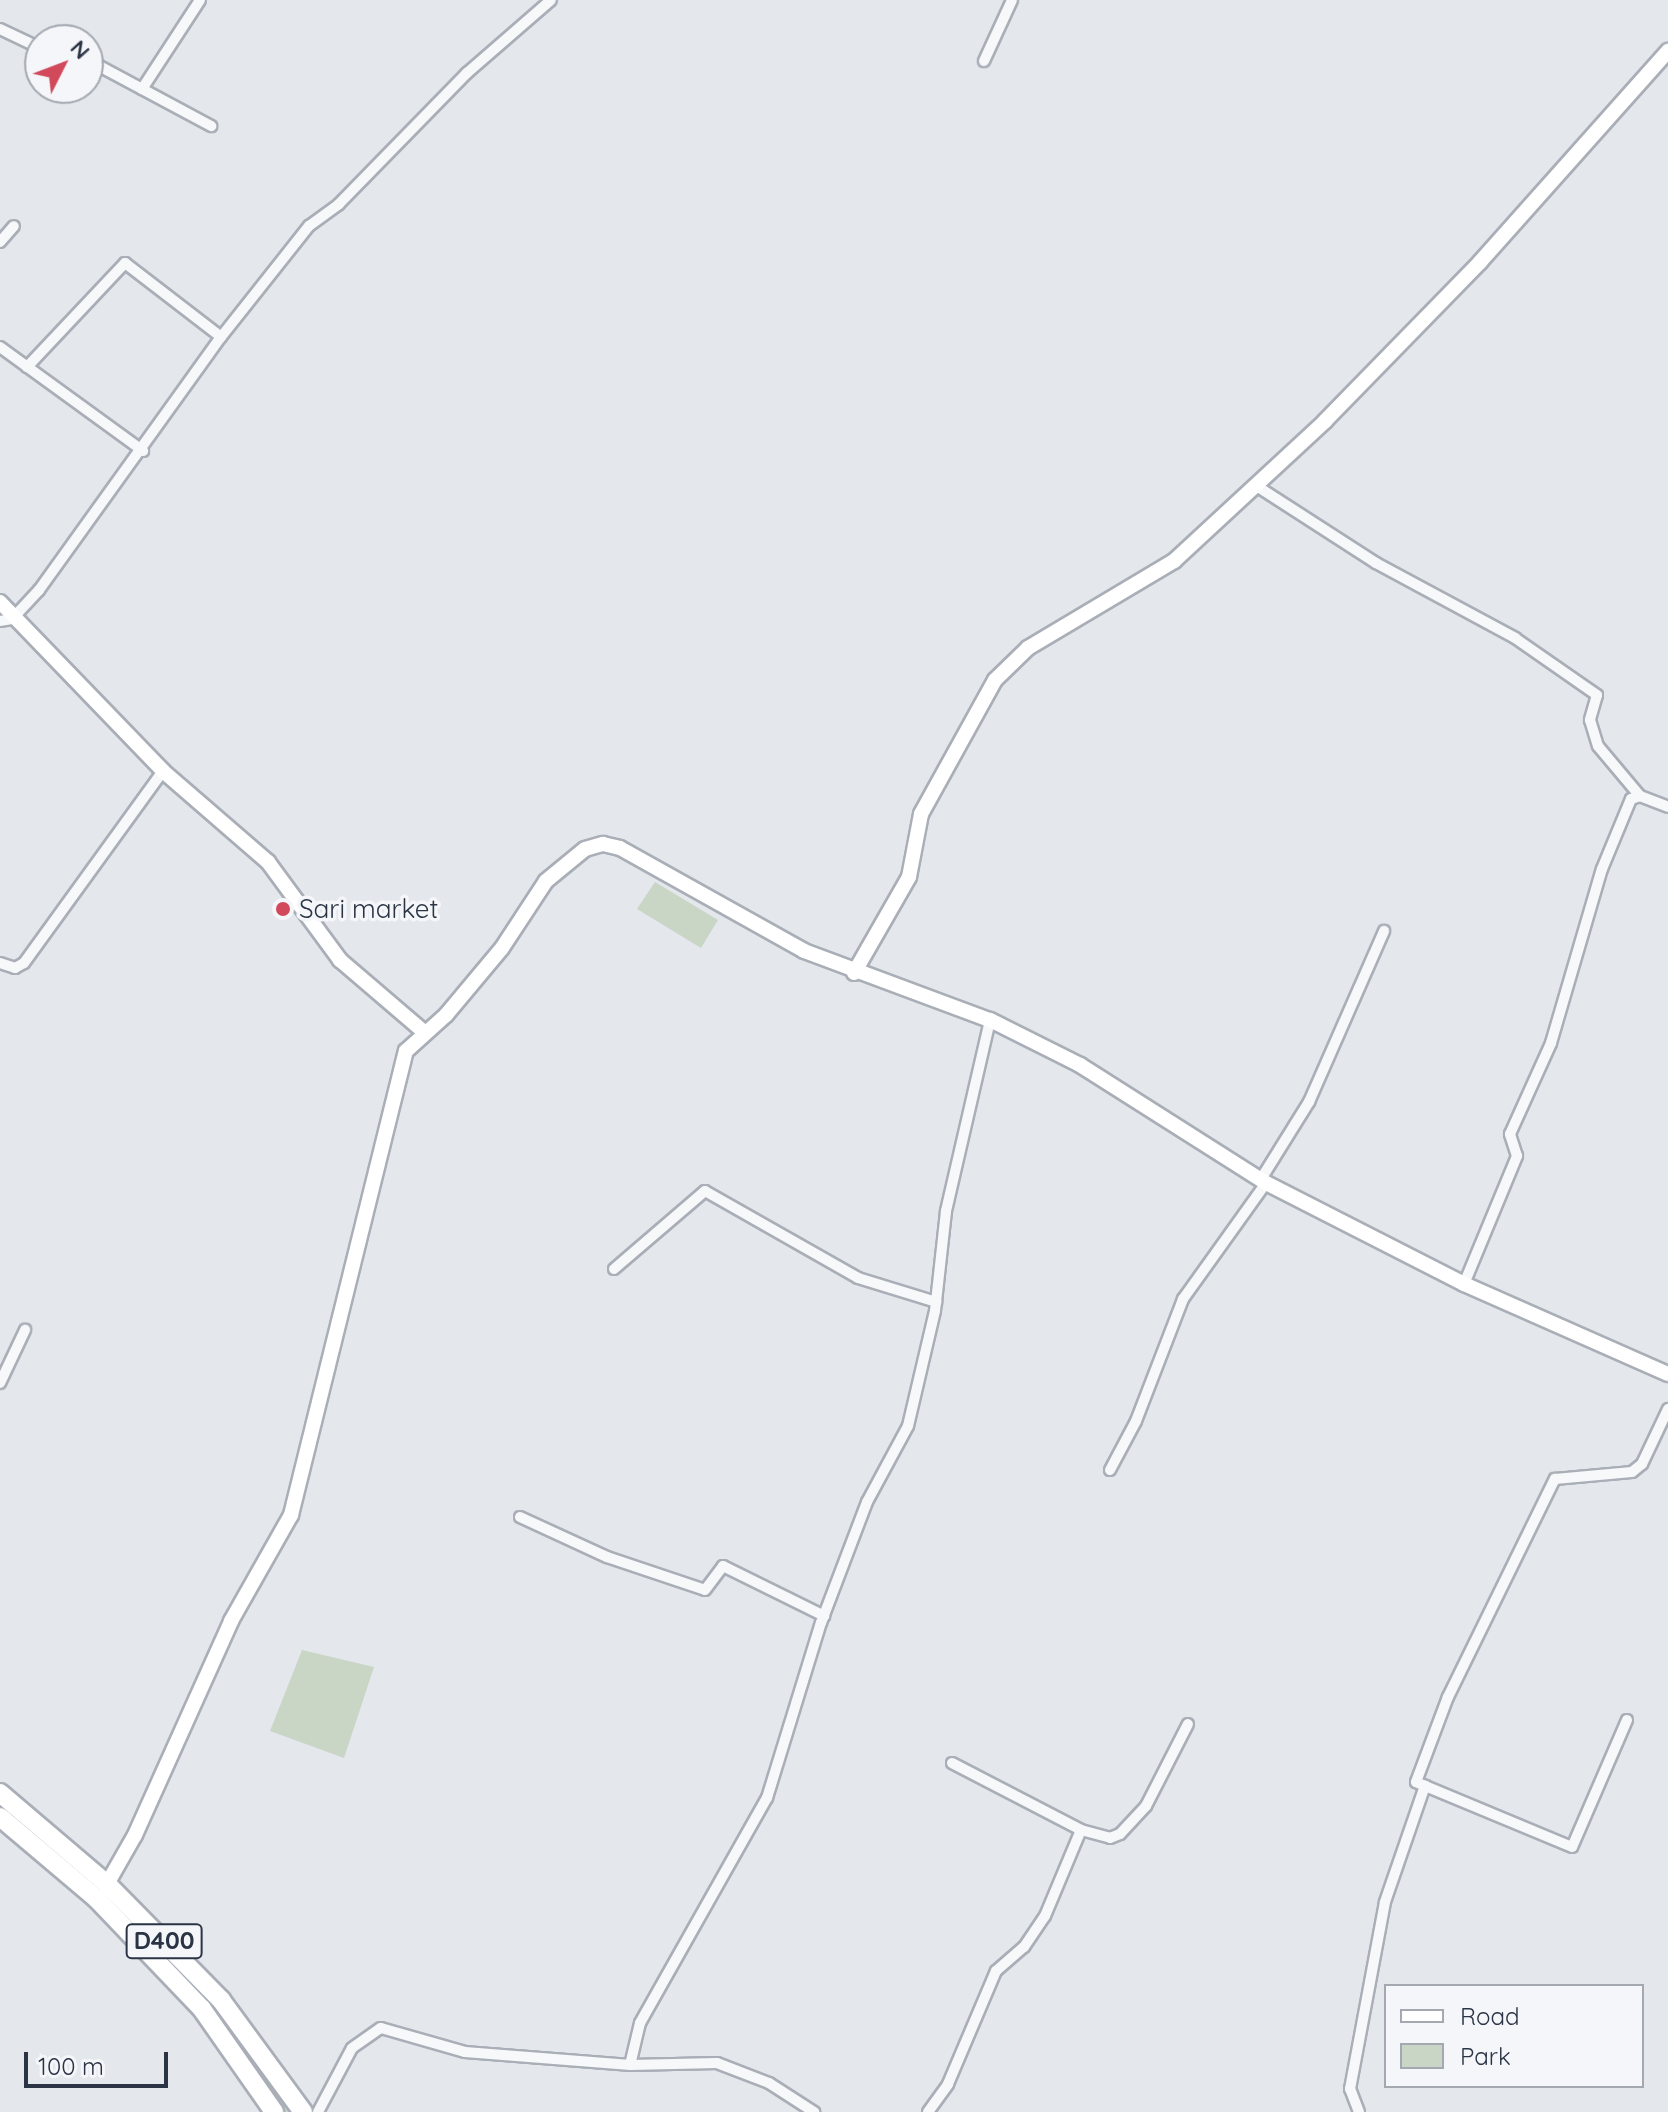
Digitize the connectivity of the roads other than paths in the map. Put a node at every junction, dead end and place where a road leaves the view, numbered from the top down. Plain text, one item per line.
1 (200, 0) edge
2 (551, 0) edge
3 (1012, 0) edge
4 (0, 29) edge
5 (24, 40) edge
6 (1668, 51) edge
7 (984, 61) dead end
8 (104, 69) edge
9 (142, 89) junction
10 (211, 126) dead end
11 (14, 226) dead end
12 (0, 242) edge
13 (221, 337) junction
14 (0, 347) edge
15 (27, 367) junction
16 (143, 451) junction
17 (1255, 485) junction
18 (0, 602) edge
19 (6, 620) edge
20 (163, 771) junction
21 (1640, 796) junction
22 (1668, 807) edge
23 (1384, 931) dead end
24 (0, 963) edge
25 (854, 973) junction
26 (990, 1020) junction
27 (424, 1032) junction
28 (1264, 1181) junction
29 (614, 1269) dead end
30 (1464, 1284) junction
31 (936, 1302) junction
32 (25, 1330) dead end
33 (1668, 1374) edge
34 (0, 1383) edge
35 (1668, 1409) edge
36 (1110, 1470) dead end
37 (520, 1517) dead end
38 (824, 1616) junction
39 (1627, 1720) dead end
40 (1188, 1724) dead end
41 (952, 1763) dead end
42 (1425, 1786) junction
43 (0, 1793) edge
44 (0, 1817) edge
45 (1081, 1830) junction
46 (101, 1891) junction
47 (630, 2065) junction
48 (274, 2112) edge
49 (303, 2112) edge
50 (318, 2112) edge
51 (814, 2112) edge
52 (928, 2112) edge
53 (1359, 2112) edge

1 - 9 street
2 - 13 street
3 - 7 street
4 - 5 street
6 - 17 street
8 - 9 street
9 - 10 street
11 - 12 street
13 - 15 street
13 - 16 street
14 - 15 street
15 - 16 street
16 - 19 street
17 - 21 street
17 - 25 street
18 - 19 street
19 - 20 street
20 - 24 street
20 - 27 street
21 - 22 street
21 - 30 street
23 - 28 street
25 - 26 street
25 - 27 street
26 - 28 street
26 - 31 street
27 - 46 street
28 - 30 street
28 - 36 street
29 - 31 street
30 - 33 street
31 - 38 street
32 - 34 street
35 - 42 street
37 - 38 street
38 - 47 street
39 - 42 street
40 - 45 street
41 - 45 street
42 - 53 street
43 - 46 highway, D400
44 - 46 highway, D400
45 - 52 street
46 - 48 highway, D400
46 - 49 highway, D400
47 - 50 street
47 - 51 street

